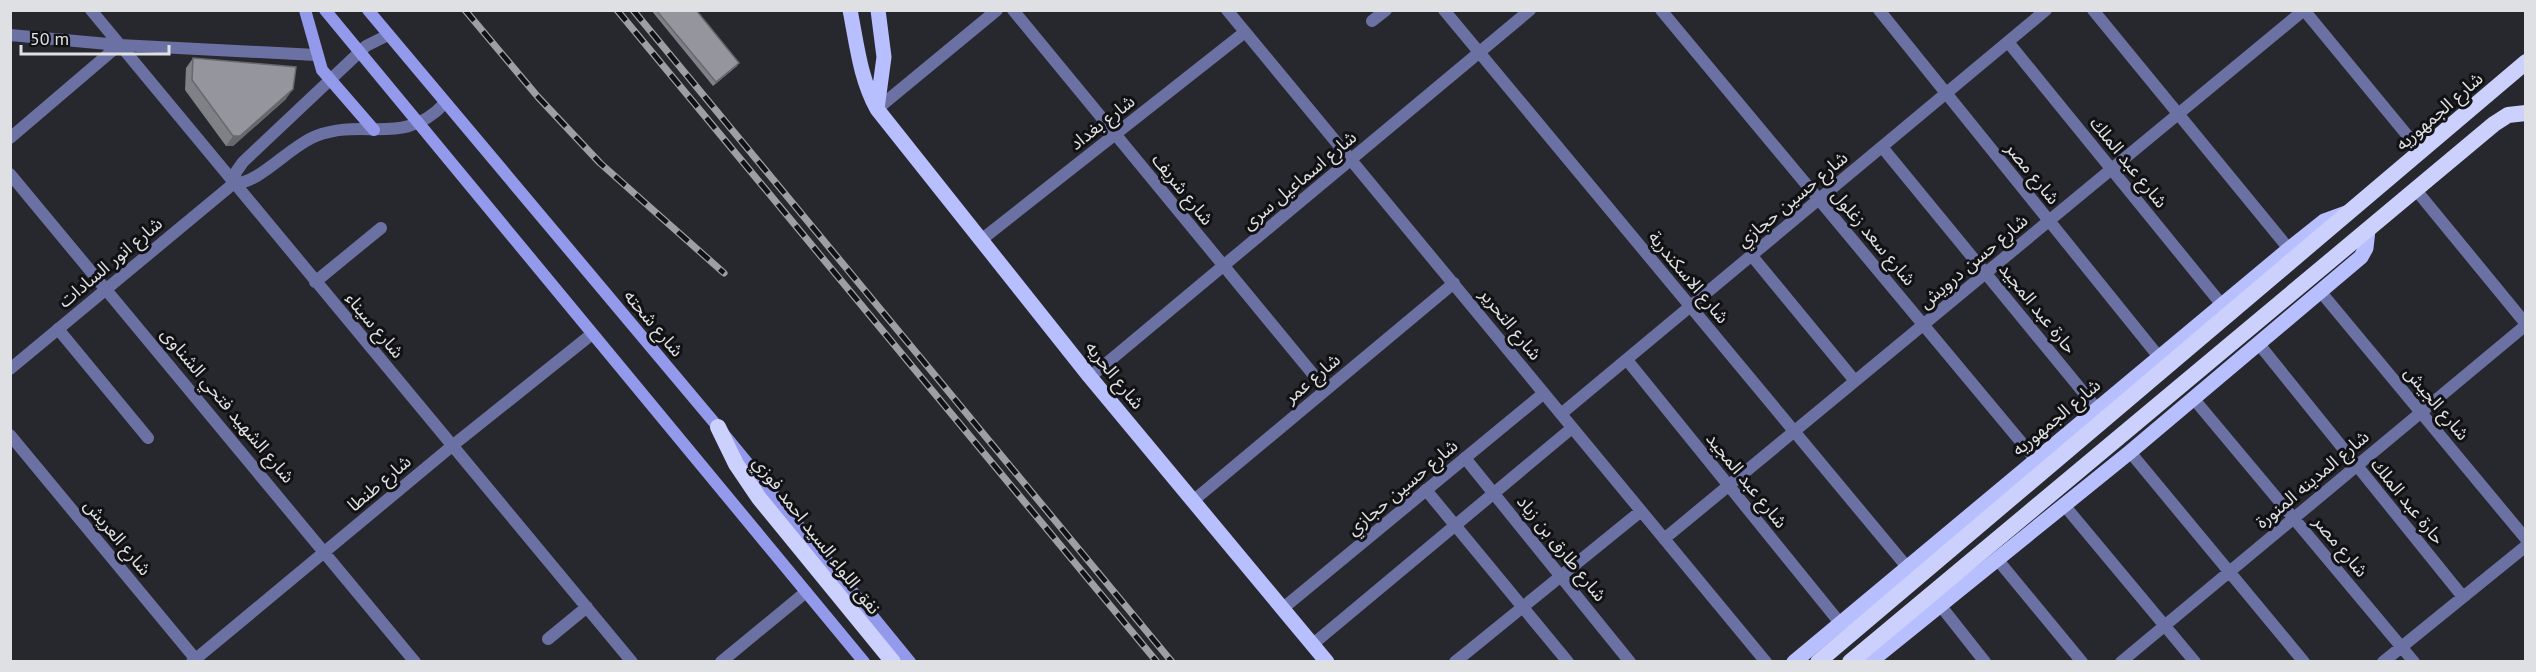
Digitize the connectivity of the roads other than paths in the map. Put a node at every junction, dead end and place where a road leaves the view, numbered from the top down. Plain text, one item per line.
1 (91, 10) edge
2 (305, 10) edge
3 (325, 10) edge
4 (368, 10) edge
5 (850, 10) edge
6 (878, 10) edge
7 (997, 10) edge
8 (1012, 10) edge
9 (1227, 10) edge
10 (1386, 10) edge
11 (1444, 10) edge
12 (1530, 10) edge
13 (1661, 10) edge
14 (1879, 10) edge
15 (2046, 10) edge
16 (2093, 10) edge
17 (2304, 10) edge
18 (1372, 21) dead end
19 (1245, 32) junction
20 (10, 35) edge
21 (388, 35) junction
22 (2008, 42) junction
23 (119, 45) junction
24 (359, 52) junction
25 (1479, 53) junction
26 (316, 55) junction
27 (2526, 62) edge
28 (330, 81) junction
29 (1946, 94) junction
30 (445, 103) junction
31 (877, 109) junction
32 (2526, 113) edge
33 (2178, 114) junction
34 (420, 123) junction
35 (374, 130) junction
36 (1114, 134) junction
37 (10, 138) edge
38 (1882, 147) junction
39 (2421, 152) junction
40 (1350, 160) junction
41 (2112, 169) junction
42 (10, 174) edge
43 (233, 184) junction
44 (2416, 190) junction
45 (1819, 200) junction
46 (2349, 212) junction
47 (2049, 221) junction
48 (381, 228) dead end
49 (2368, 230) junction
50 (981, 240) junction
51 (2289, 249) junction
52 (1752, 256) junction
53 (1223, 266) junction
54 (1986, 273) junction
55 (315, 282) junction
56 (1454, 283) junction
57 (107, 289) junction
58 (2320, 291) junction
59 (2222, 305) junction
60 (1690, 307) junction
61 (2526, 324) edge
62 (1923, 325) junction
63 (58, 329) junction
64 (592, 334) junction
65 (2258, 343) junction
66 (2159, 357) junction
67 (1627, 360) junction
68 (10, 369) edge
69 (1090, 377) junction
70 (1855, 381) junction
71 (1326, 390) junction
72 (1544, 393) junction
73 (2193, 398) junction
74 (2097, 409) junction
75 (2421, 412) junction
76 (1561, 414) junction
77 (718, 427) junction
78 (1572, 428) junction
79 (1794, 432) junction
80 (10, 435) edge
81 (148, 438) dead end
82 (452, 446) junction
83 (2130, 452) junction
84 (1465, 458) junction
85 (2036, 460) junction
86 (2356, 465) junction
87 (1729, 486) junction
88 (1426, 490) junction
89 (1494, 493) junction
90 (1194, 500) junction
91 (2064, 505) junction
92 (1641, 511) junction
93 (2294, 518) junction
94 (1456, 525) junction
95 (1664, 539) junction
96 (2526, 539) edge
97 (2526, 546) edge
98 (326, 551) junction
99 (1996, 559) junction
100 (1907, 567) junction
101 (2229, 571) junction
102 (1561, 576) junction
103 (806, 592) junction
104 (2463, 597) junction
105 (1940, 605) junction
106 (587, 607) junction
107 (1522, 607) junction
108 (1282, 609) junction
109 (1840, 623) junction
110 (2164, 625) junction
111 (549, 639) dead end
112 (1313, 644) junction
113 (2401, 647) junction
114 (195, 660) edge
115 (415, 661) edge
116 (1872, 661) edge
117 (632, 662) edge
118 (721, 662) edge
119 (864, 662) edge
120 (893, 662) edge
121 (910, 662) edge
122 (1327, 662) edge
123 (1455, 662) edge
124 (1568, 662) edge
125 (1629, 662) edge
126 (1766, 662) edge
127 (1794, 662) edge
128 (1818, 662) edge
129 (1850, 662) edge
130 (1985, 662) edge
131 (2082, 662) edge
132 (2121, 662) edge
133 (2195, 662) edge
134 (2304, 662) edge
135 (2383, 662) edge
136 (2414, 662) edge

1 - 23 street, شارع سيناء
2 - 26 main road
3 - 24 main road
4 - 21 main road, شارع شحته
5 - 31 main road, شارع الحريه
6 - 31 main road
7 - 31 street
8 - 36 street, شارع شريف
9 - 19 street, شارع التحرير
10 - 18 street
11 - 25 street, شارع الاسكندرية
12 - 25 street, شارع اسماعيل سرى
13 - 45 street, شارع سعد زغلول
14 - 29 street, شارع مصر
15 - 22 street, شارع حسين حجازي
16 - 33 street
17 - 33 street, شارع حسن درويش
17 - 39 street
19 - 36 street, شارع بغداد
19 - 40 street, شارع التحرير
20 - 23 street
21 - 24 street, شارع انور السادات
21 - 30 main road, شارع شحته
22 - 29 street, شارع حسين حجازي
22 - 41 street, شارع عبد الملك
23 - 26 street
23 - 37 street
23 - 43 street, شارع سيناء
24 - 28 street, شارع انور السادات
24 - 34 main road
25 - 40 street, شارع اسماعيل سرى
25 - 60 street, شارع الاسكندرية
26 - 28 main road
27 - 39 highway, شارع الجمهوريه
28 - 35 main road
28 - 43 street, شارع انور السادات
29 - 38 street, شارع حسين حجازي
29 - 47 street, شارع مصر
30 - 34 street, شارع انور السادات
30 - 77 main road, شارع شحته
31 - 50 main road, شارع الحريه
32 - 44 highway
33 - 41 street, شارع حسن درويش
33 - 51 street
34 - 35 street, شارع انور السادات
34 - 64 main road
35 - 43 street, شارع انور السادات
36 - 50 street, شارع بغداد
36 - 53 street, شارع شريف
38 - 45 street, شارع حسين حجازي
38 - 54 street, حارة عبد المجيد
39 - 46 highway, شارع الجمهوريه
40 - 53 street, شارع اسماعيل سرى
40 - 56 street, شارع التحرير
41 - 47 street, شارع حسن درويش
41 - 59 street, شارع عبد الملك
42 - 57 street, شارع الشهيد فتحي الشناوى
43 - 55 street, شارع سيناء
43 - 57 street, شارع انور السادات
44 - 49 highway
44 - 61 street
45 - 52 street, شارع حسين حجازي
45 - 62 street, شارع سعد زغلول
46 - 51 main road, شارع الجمهوريه
46 - 128 highway, شارع الجمهوريه
47 - 54 street, شارع حسن درويش
47 - 66 street, شارع مصر
48 - 55 street
49 - 58 main road
49 - 129 highway
50 - 69 main road, شارع الحريه
51 - 59 main road, شارع الجمهوريه
52 - 60 street, شارع حسين حجازي
52 - 70 street
53 - 69 street, شارع اسماعيل سرى
53 - 71 street, شارع شريف
54 - 62 street, شارع حسن درويش
54 - 74 street, حارة عبد المجيد
55 - 82 street, شارع سيناء
56 - 71 street, شارع عمر
56 - 72 street, شارع التحرير
57 - 63 street, شارع انور السادات
57 - 98 street, شارع الشهيد فتحي الشناوى
58 - 65 main road
58 - 75 street, شارع الجيش
59 - 66 main road, شارع الجمهوريه
60 - 67 street, شارع حسين حجازي
60 - 79 street, شارع الاسكندرية
61 - 75 street, شارع المدينه المنورة
62 - 70 street, شارع حسن درويش
62 - 85 street, شارع سعد زغلول
63 - 68 street, شارع انور السادات
63 - 81 street
64 - 82 street, شارع طنطا
64 - 103 main road
65 - 73 main road
65 - 86 street, حارة عبد الملك
66 - 74 main road, شارع الجمهوريه
67 - 76 street, شارع حسين حجازي
67 - 87 street, شارع عبد المجيد
69 - 90 main road, شارع الحريه
70 - 79 street, شارع حسن درويش
71 - 90 street, شارع عمر
72 - 76 street, شارع التحرير
72 - 84 street, شارع حسين حجازي
73 - 83 main road
73 - 93 street, شارع مصر
74 - 85 main road, شارع الجمهوريه
75 - 86 street, شارع المدينه المنورة
75 - 96 street, شارع الجيش
76 - 78 street, شارع التحرير
77 - 120 highway, نفق اللواء السيد احمد فوزي
77 - 121 main road, شارع شحته
78 - 89 street
78 - 92 street, شارع التحرير
79 - 87 street, شارع حسن درويش
79 - 100 street, شارع الاسكندرية
80 - 114 street, شارع العريش
82 - 98 street, شارع طنطا
82 - 106 street, شارع سيناء
83 - 91 main road
83 - 101 street
84 - 88 street, شارع حسين حجازي
84 - 89 street, شارع طارق بن زياد
85 - 100 main road, شارع الجمهوريه
86 - 93 street, شارع المدينه المنورة
86 - 104 street, حارة عبد الملك
87 - 95 street, شارع حسن درويش
87 - 109 street, شارع عبد المجيد
88 - 94 street
88 - 108 street, شارع حسين حجازي
89 - 94 street
89 - 102 street, شارع طارق بن زياد
90 - 108 main road, شارع الحريه
91 - 99 main road
91 - 110 street
92 - 95 street, شارع التحرير
92 - 102 street
93 - 101 street, شارع المدينه المنورة
93 - 113 street, شارع مصر
94 - 107 street
94 - 112 street
95 - 126 street, شارع التحرير
97 - 104 street
98 - 114 street, شارع طنطا
98 - 115 street, شارع الشهيد فتحي الشناوى
99 - 105 main road
99 - 131 street
100 - 109 main road, شارع الجمهوريه
101 - 110 street, شارع المدينه المنورة
101 - 134 street
102 - 107 street
102 - 125 street, شارع طارق بن زياد
103 - 118 street
103 - 119 main road
104 - 113 street
105 - 116 main road
105 - 130 street
106 - 111 street
106 - 117 street, شارع سيناء
107 - 123 street
107 - 124 street
108 - 112 main road, شارع الحريه
109 - 127 main road, شارع الجمهوريه
110 - 132 street, شارع المدينه المنورة
110 - 133 street
112 - 122 main road, شارع الحريه
113 - 135 street
113 - 136 street, شارع مصر

